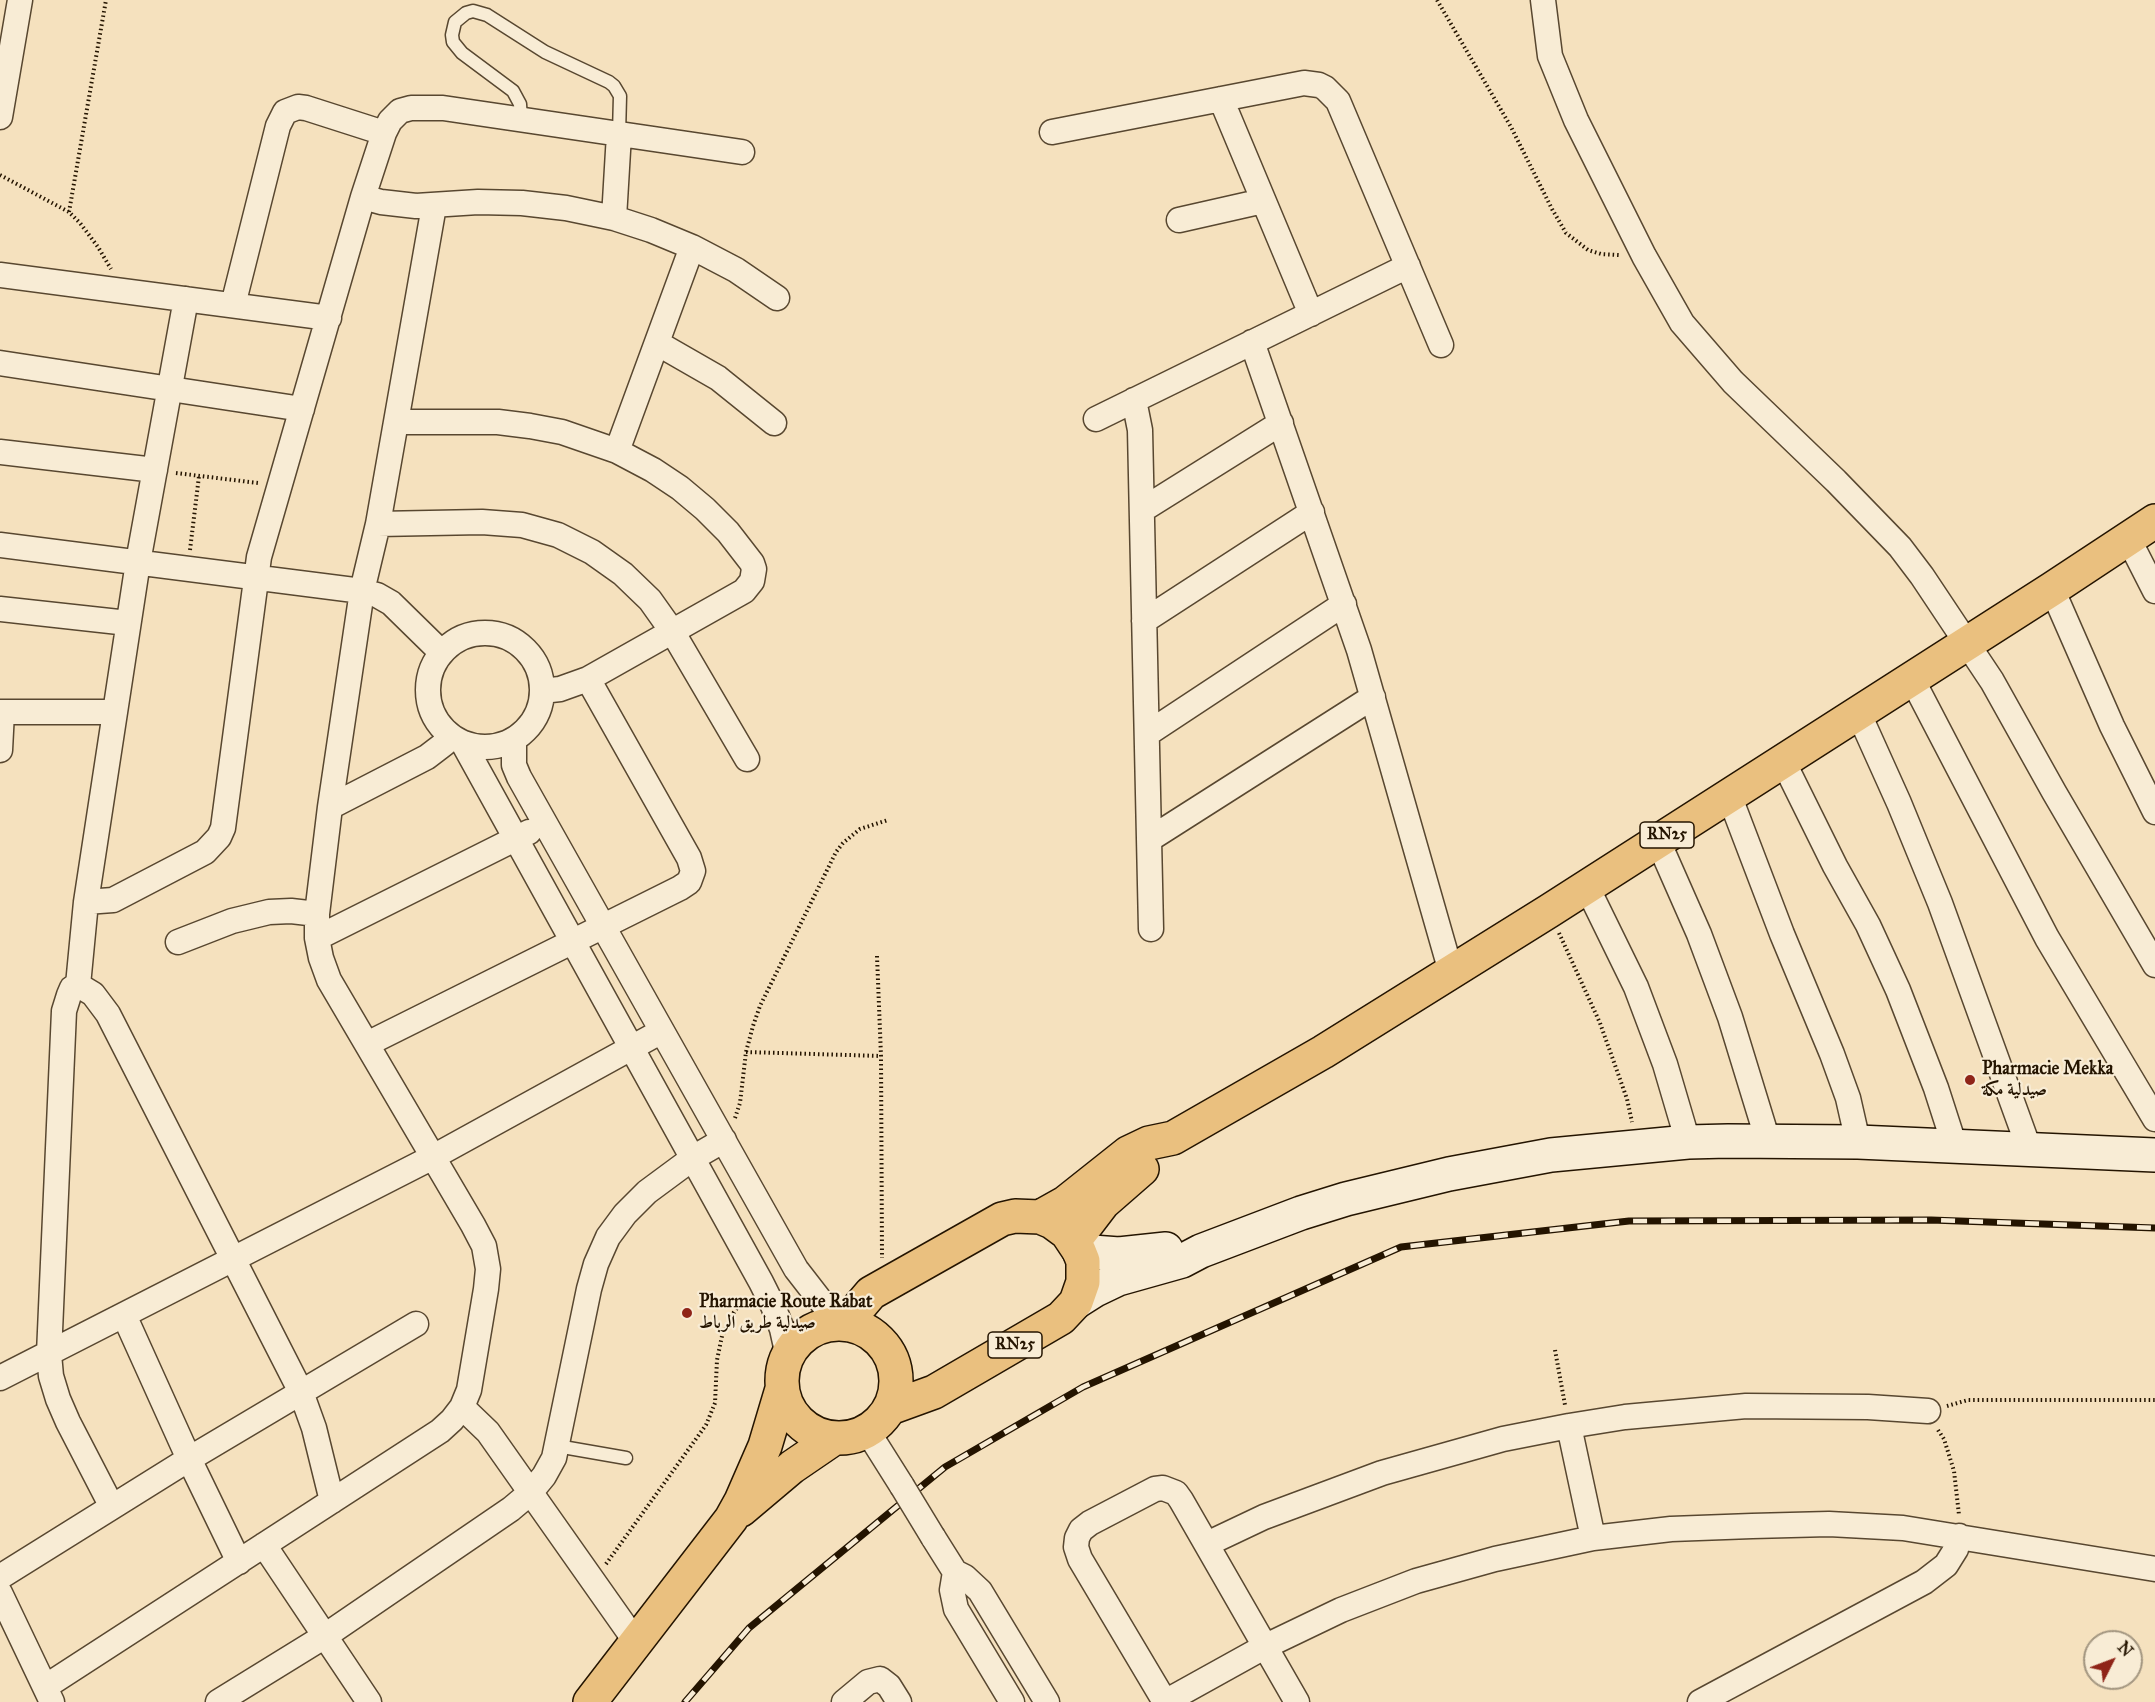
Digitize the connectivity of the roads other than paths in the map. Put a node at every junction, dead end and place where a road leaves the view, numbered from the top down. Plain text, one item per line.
1 (20, 0) edge
2 (1543, 0) edge
3 (1221, 99) junction
4 (0, 117) edge
5 (521, 120) junction
6 (1052, 132) dead end
7 (384, 133) junction
8 (619, 134) junction
9 (742, 152) dead end
10 (363, 197) junction
11 (1263, 201) junction
12 (434, 206) junction
13 (614, 218) junction
14 (1179, 220) dead end
15 (692, 247) junction
16 (1408, 266) junction
17 (0, 275) edge
18 (777, 298) dead end
19 (186, 299) junction
20 (233, 305) junction
21 (1311, 314) junction
22 (329, 318) junction
23 (1252, 342) junction
24 (657, 343) junction
25 (1442, 345) dead end
26 (0, 363) edge
27 (170, 388) junction
28 (1134, 400) junction
29 (302, 409) junction
30 (1096, 419) dead end
31 (397, 422) junction
32 (774, 423) dead end
33 (1281, 423) junction
34 (617, 451) junction
35 (0, 452) edge
36 (154, 470) junction
37 (1142, 510) junction
38 (1312, 512) junction
39 (2155, 521) edge
40 (378, 524) junction
41 (2128, 538) junction
42 (0, 544) edge
43 (138, 562) junction
44 (256, 576) junction
45 (2052, 589) junction
46 (362, 591) junction
47 (2155, 591) edge
48 (1344, 604) junction
49 (0, 609) edge
50 (1144, 621) junction
51 (128, 623) junction
52 (672, 631) junction
53 (1966, 643) junction
54 (441, 652) junction
55 (588, 679) junction
56 (1912, 679) junction
57 (542, 691) junction
58 (1373, 697) junction
59 (1, 712) edge
60 (115, 712) junction
61 (1858, 712) junction
62 (1147, 734) junction
63 (514, 739) junction
64 (457, 740) junction
65 (0, 750) edge
66 (747, 759) dead end
67 (1783, 761) junction
68 (1730, 795) junction
69 (330, 807) junction
70 (2155, 812) edge
71 (545, 823) junction
72 (516, 839) junction
73 (1150, 839) junction
74 (1658, 841) junction
75 (1587, 887) junction
76 (86, 902) junction
77 (317, 914) junction
78 (603, 926) junction
79 (1151, 929) dead end
80 (316, 938) junction
81 (573, 941) junction
82 (178, 942) dead end
83 (2155, 965) edge
84 (1451, 972) junction
85 (78, 985) junction
86 (662, 1031) junction
87 (367, 1044) junction
88 (632, 1047) junction
89 (2155, 1119) edge
90 (1173, 1138) junction
91 (724, 1140) junction
92 (1768, 1141) junction
93 (1688, 1142) junction
94 (1858, 1142) junction
95 (1955, 1147) junction
96 (2030, 1150) junction
97 (2155, 1155) edge
98 (433, 1157) junction
99 (693, 1158) junction
100 (1040, 1217) junction
101 (1077, 1246) junction
102 (1201, 1251) junction
103 (233, 1260) junction
104 (1076, 1302) junction
105 (124, 1315) junction
106 (416, 1324) dead end
107 (846, 1325) junction
108 (49, 1354) junction
109 (788, 1356) junction
110 (0, 1378) edge
111 (782, 1389) junction
112 (301, 1392) junction
113 (462, 1407) junction
114 (891, 1408) junction
115 (1928, 1411) road end
116 (1569, 1426) junction
117 (868, 1432) junction
118 (833, 1439) junction
119 (557, 1446) junction
120 (626, 1458) dead end
121 (189, 1459) junction
122 (530, 1493) junction
123 (332, 1501) junction
124 (112, 1507) junction
125 (731, 1519) junction
126 (1959, 1536) junction
127 (1593, 1538) junction
128 (1207, 1544) junction
129 (264, 1545) junction
130 (239, 1562) junction
131 (2155, 1569) edge
132 (955, 1572) junction
133 (0, 1577) edge
134 (0, 1593) edge
135 (325, 1636) junction
136 (636, 1642) junction
137 (1266, 1646) junction
138 (48, 1695) edge
139 (218, 1702) edge
140 (369, 1702) edge
141 (590, 1702) edge
142 (843, 1702) edge
143 (899, 1702) edge
144 (1012, 1702) edge
145 (1047, 1702) edge
146 (1165, 1702) edge
147 (1297, 1702) edge
148 (1700, 1702) edge

1 - 4 street
2 - 53 street
3 - 6 street
3 - 11 street
3 - 16 street
5 - 7 street
5 - 8 street
5 - 8 lane
7 - 10 street
7 - 20 street
8 - 9 street
8 - 13 street
10 - 12 street
10 - 22 street
11 - 14 street
11 - 21 street
12 - 13 street
12 - 31 street
13 - 15 street
15 - 18 street
15 - 24 street
16 - 21 street
16 - 25 street
17 - 19 street
19 - 20 street
19 - 27 street
20 - 22 street
21 - 23 street
22 - 29 street
23 - 28 street
23 - 33 street
24 - 32 street
24 - 34 street
26 - 27 street
27 - 29 street
27 - 36 street
28 - 30 street
28 - 37 street
29 - 44 street
31 - 34 street
31 - 40 street
33 - 37 street
33 - 38 street
34 - 52 street
35 - 36 street
36 - 43 street
37 - 50 street
38 - 48 street
38 - 50 street
39 - 41 main road, RN25
40 - 46 street
40 - 52 street
41 - 45 main road, RN25
41 - 47 street
42 - 43 street
43 - 44 street
43 - 51 street
44 - 46 street
44 - 76 street
45 - 53 main road, RN25
45 - 70 street
46 - 54 street
46 - 69 street
48 - 58 street
48 - 62 street
49 - 51 street
50 - 62 street
51 - 60 street
52 - 55 street
52 - 66 street
53 - 56 main road, RN25
53 - 83 street
54 - 57 street
54 - 64 street
55 - 57 street
55 - 78 street
56 - 61 main road, RN25
56 - 89 street
57 - 63 street
58 - 73 street
58 - 84 street
59 - 60 street
59 - 65 street
60 - 76 street
61 - 67 main road, RN25
61 - 96 street
62 - 73 street
63 - 64 street
63 - 71 street
64 - 69 street
64 - 72 street
67 - 68 main road, RN25
67 - 95 street
68 - 74 main road, RN25
68 - 94 street
69 - 77 street
71 - 72 street
71 - 78 street
72 - 80 street
72 - 81 street
73 - 79 street
74 - 75 main road, RN25
74 - 92 street
75 - 84 main road, RN25
75 - 93 street
76 - 85 street
77 - 80 street
77 - 82 street
78 - 81 street
78 - 86 street
80 - 87 street
81 - 87 street
81 - 88 street
84 - 90 main road, RN25
85 - 103 street
85 - 108 street
86 - 88 street
86 - 91 street
87 - 98 street
88 - 98 street
88 - 99 street
90 - 100 main road, RN25
90 - 101 main road, RN25
91 - 99 street
91 - 107 street
92 - 93 main road
92 - 94 main road
93 - 102 main road
94 - 95 main road
95 - 96 main road
96 - 97 main road
98 - 103 street
98 - 113 street
99 - 109 street
99 - 119 street
100 - 101 main road
100 - 107 main road, RN25
101 - 102 main road
101 - 104 main road
102 - 104 main road
103 - 105 street
103 - 112 street
104 - 114 main road, RN25
105 - 108 street
105 - 121 street
106 - 112 street
107 - 109 main road
107 - 114 main road
108 - 110 street
108 - 124 street
109 - 111 main road
111 - 118 main road
111 - 125 main road
112 - 121 street
112 - 123 street
113 - 122 street
113 - 123 street
114 - 117 main road, RN25
115 - 116 street
116 - 127 street
116 - 128 street
117 - 118 main road
117 - 132 street, bridge
118 - 125 main road
119 - 120 lane
119 - 122 street
121 - 124 street
121 - 130 street
122 - 135 street
122 - 136 street
123 - 129 street
124 - 133 street
125 - 136 main road
126 - 127 street
126 - 131 street
126 - 148 street
127 - 137 street
128 - 137 street
128 - 146 street
129 - 130 street
129 - 135 street
130 - 138 street
132 - 144 street
132 - 145 street
134 - 138 street
135 - 139 street
135 - 140 street
136 - 141 main road
137 - 146 street
137 - 147 street
142 - 143 street

